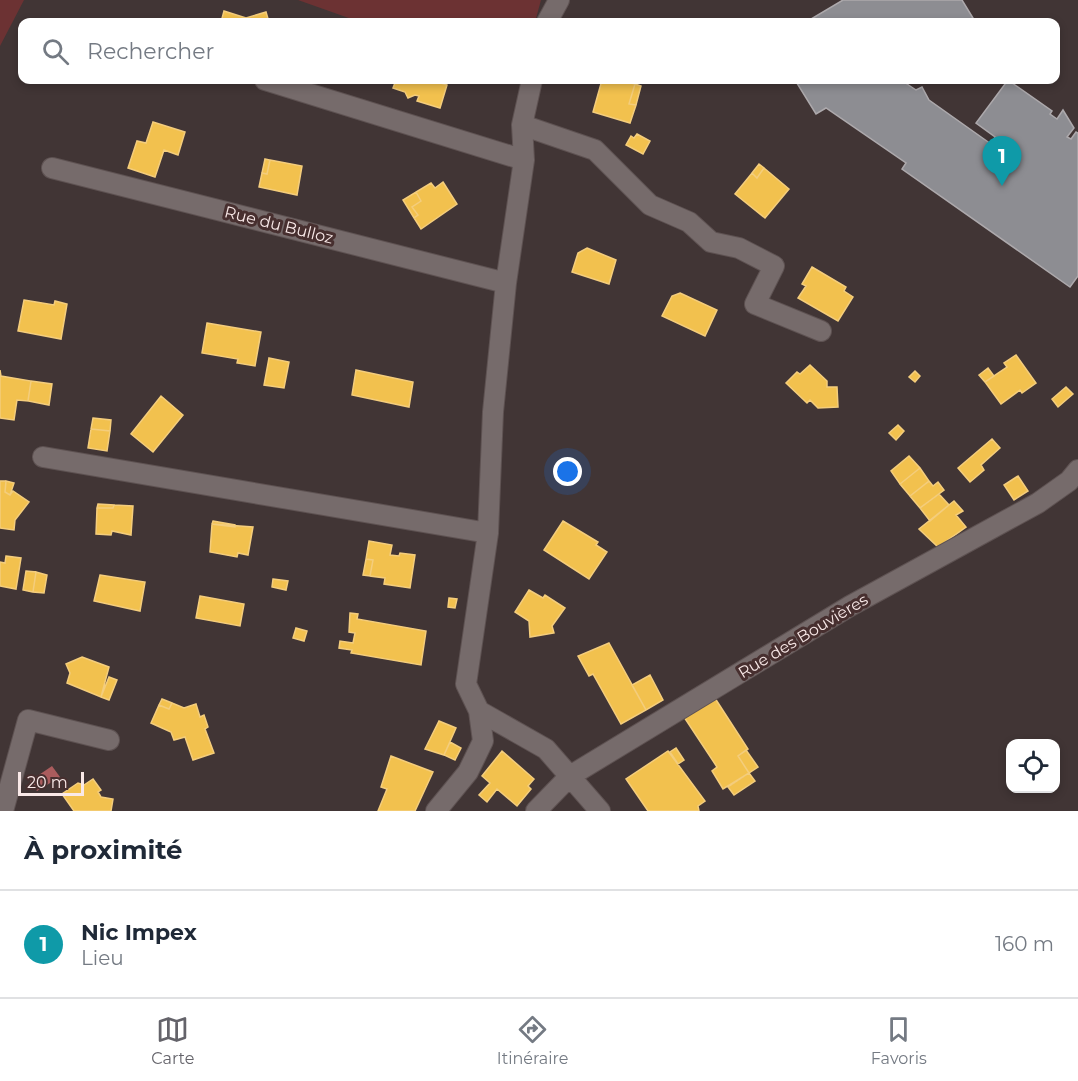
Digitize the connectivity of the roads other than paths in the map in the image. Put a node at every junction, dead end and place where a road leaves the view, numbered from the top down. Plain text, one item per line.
1 (559, 0) edge
2 (549, 18) edge
3 (278, 84) edge
4 (531, 84) edge
5 (522, 125) junction
6 (524, 160) junction
7 (52, 168) dead end
8 (506, 283) junction
9 (821, 332) dead end
10 (43, 457) dead end
11 (1078, 470) edge
12 (488, 533) junction
13 (479, 711) junction
14 (109, 740) dead end
15 (570, 776) junction
16 (3, 811) edge
17 (436, 811) edge
18 (536, 811) edge
19 (600, 811) edge

1 - 2 street
3 - 6 street
4 - 5 street
5 - 6 street
5 - 9 street
6 - 8 street
7 - 8 street, Rue du Bulloz
8 - 12 street
10 - 12 street
11 - 15 street, Rue des Bouvières
12 - 13 street
13 - 15 street
13 - 17 street
14 - 16 street
15 - 18 street, Rue des Bouvières
15 - 19 street

